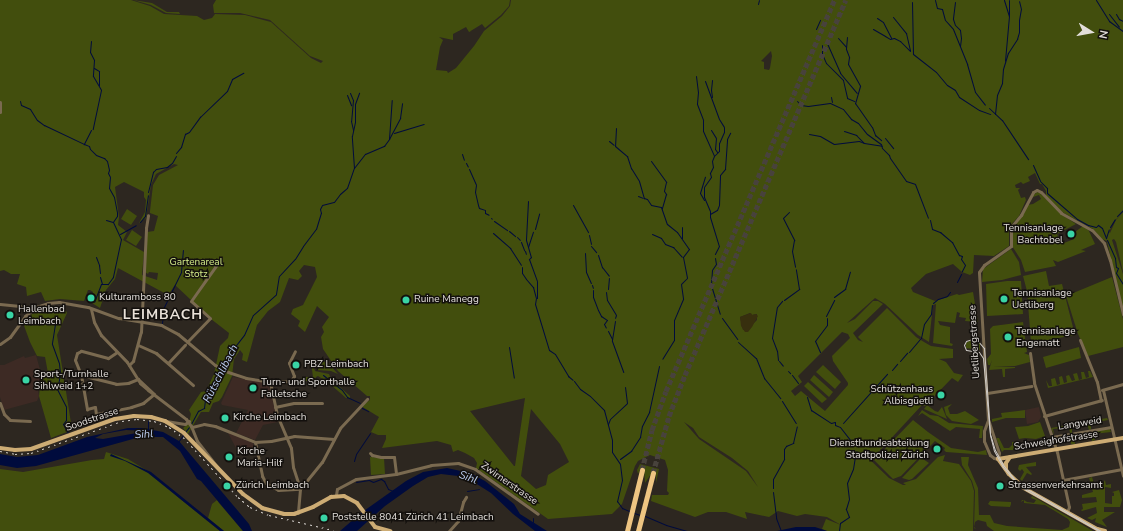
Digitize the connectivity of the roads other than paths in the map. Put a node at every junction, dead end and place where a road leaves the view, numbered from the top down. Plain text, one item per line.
1 (0, 102) edge
2 (0, 112) edge
3 (148, 214) dead end
4 (218, 264) dead end
5 (0, 304) edge
6 (91, 309) junction
7 (30, 312) junction
8 (1123, 314) edge
9 (142, 322) junction
10 (1080, 340) dead end
11 (0, 344) edge
12 (186, 344) junction
13 (138, 345) junction
14 (295, 351) dead end
15 (118, 352) junction
16 (1030, 353) dead end
17 (168, 363) junction
18 (129, 365) junction
19 (81, 375) junction
20 (138, 379) junction
21 (270, 382) junction
22 (1123, 384) edge
23 (193, 385) dead end
24 (1031, 386) dead end
25 (1102, 390) junction
26 (986, 393) junction
27 (154, 394) junction
28 (367, 399) dead end
29 (1103, 400) junction
30 (322, 402) dead end
31 (0, 404) edge
32 (275, 406) junction
33 (1044, 416) junction
34 (988, 420) junction
35 (30, 421) dead end
36 (165, 421) junction
37 (190, 424) junction
38 (1111, 427) junction
39 (1052, 436) junction
40 (287, 437) junction
41 (1123, 437) edge
42 (334, 439) junction
43 (1115, 440) junction
44 (255, 442) junction
45 (0, 448) edge
46 (1056, 450) junction
47 (370, 453) dead end
48 (1010, 457) junction
49 (996, 459) junction
50 (1122, 469) edge
51 (219, 470) junction
52 (642, 470) tunnel mouth
53 (1006, 470) junction
54 (653, 473) tunnel mouth
55 (396, 474) junction
56 (1123, 476) edge
57 (1063, 480) junction
58 (300, 489) junction
59 (336, 495) junction
60 (466, 497) dead end
61 (1067, 512) junction
62 (298, 513) junction
63 (538, 514) dead end
64 (375, 527) junction
65 (639, 529) edge
66 (1098, 530) edge
67 (372, 531) edge
68 (390, 531) edge
69 (449, 531) edge
70 (626, 531) edge
71 (1105, 531) edge

1 - 2 street
3 - 9 street
4 - 12 street
5 - 7 street
6 - 7 street
6 - 9 street
6 - 15 street
7 - 11 street
8 - 26 street, Uetlibergstrasse
9 - 12 street
9 - 13 street
10 - 25 street
12 - 17 street
12 - 21 street
13 - 17 street
13 - 18 street
14 - 21 street
15 - 18 street
15 - 19 street
16 - 33 street
17 - 23 street
18 - 20 street
19 - 20 street
19 - 27 street
20 - 27 street
21 - 32 street
22 - 25 street
24 - 26 street
25 - 29 street
26 - 34 street, Uetlibergstrasse
27 - 37 street
28 - 42 street
29 - 33 street
29 - 38 street
30 - 32 street
31 - 35 street
32 - 40 street
33 - 39 street
34 - 49 street, Uetlibergstrasse
34 - 49 street, Uetlibergstrasse
36 - 37 street
36 - 45 main road, Soodstrasse
36 - 51 main road, Soodstrasse
37 - 44 street
37 - 51 street
38 - 39 street, Langweid
38 - 43 street
39 - 46 street
40 - 42 street
40 - 44 street
40 - 58 street
41 - 43 main road, Schweighofstrasse
42 - 58 street
43 - 46 main road, Schweighofstrasse
43 - 50 street
44 - 58 street
46 - 48 main road, Schweighofstrasse
46 - 57 street
47 - 55 street
48 - 49 main road, Schweighofstrasse
48 - 53 main road
49 - 53 main road, Uetlibergstrasse
50 - 56 street
50 - 57 street
51 - 62 main road, Soodstrasse
52 - 70 highway
53 - 61 main road, Uetlibergstrasse
54 - 65 highway
55 - 59 street, Zwirnerstrasse
55 - 63 street, Zwirnerstrasse
57 - 61 street
58 - 62 street
59 - 62 main road
59 - 64 main road
60 - 69 street
61 - 66 main road, Uetlibergstrasse
64 - 67 main road
64 - 68 main road
66 - 71 main road, Uetlibergstrasse

